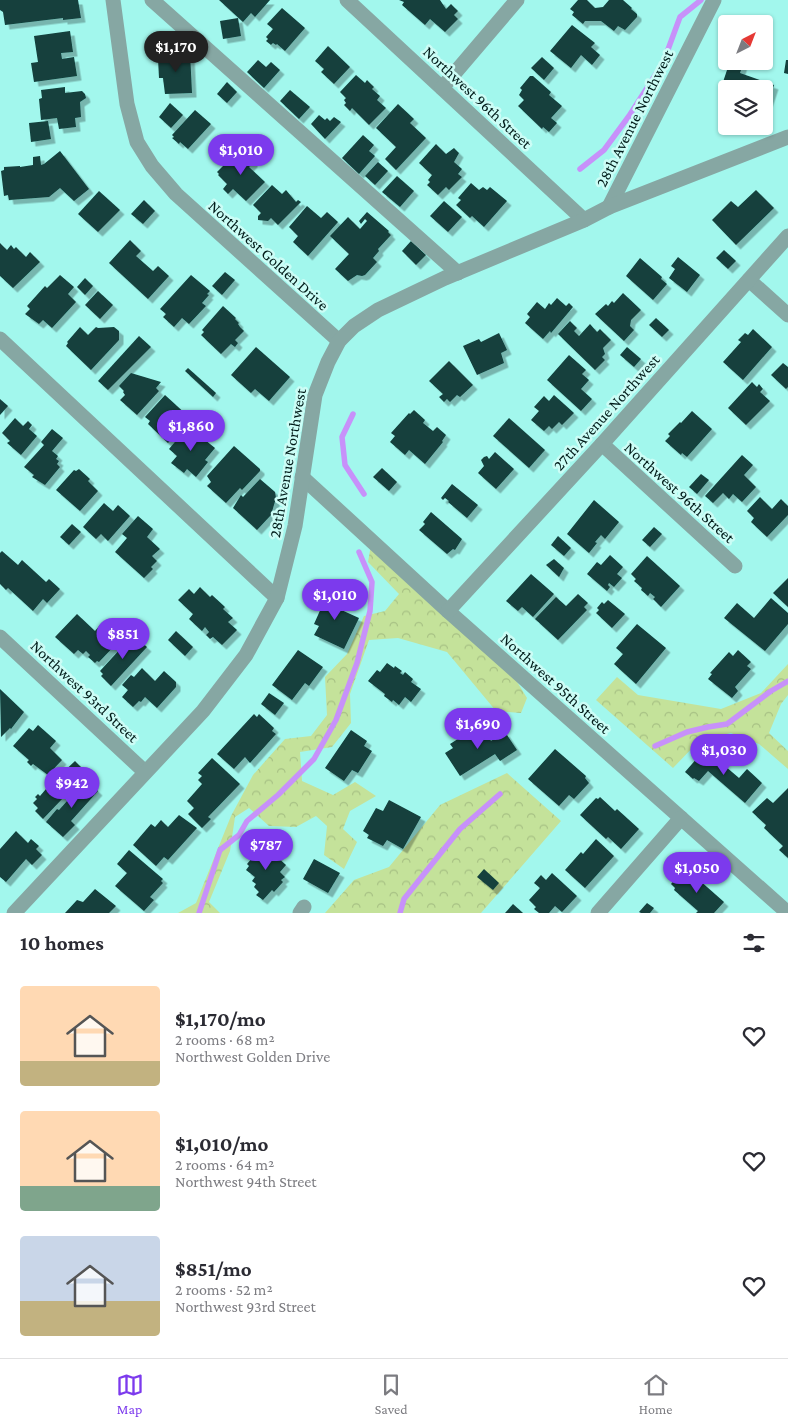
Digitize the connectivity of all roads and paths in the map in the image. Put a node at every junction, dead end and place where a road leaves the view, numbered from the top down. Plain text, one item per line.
1 (113, 0) edge
2 (152, 0) edge
3 (347, 0) edge
4 (518, 0) edge
5 (714, 0) edge
6 (442, 88) junction
7 (788, 137) edge
8 (609, 207) junction
9 (584, 220) junction
10 (788, 236) edge
11 (458, 273) junction
12 (749, 280) junction
13 (788, 315) edge
14 (0, 339) edge
15 (339, 341) junction
16 (602, 444) junction
17 (302, 477) junction
18 (735, 566) dead end
19 (277, 598) junction
20 (448, 611) junction
21 (0, 637) edge
22 (145, 772) junction
23 (681, 818) junction
24 (14, 913) edge
25 (598, 913) edge
26 (788, 913) edge

1 - 15 street, Northwest Golden Drive
2 - 11 street
3 - 6 street, Northwest 96th Street
4 - 6 street
5 - 8 street, 28th Avenue Northwest
6 - 9 street, Northwest 96th Street
7 - 8 street
8 - 9 street, 28th Avenue Northwest
9 - 11 street, 28th Avenue Northwest
10 - 12 street, 27th Avenue Northwest
11 - 15 street, 28th Avenue Northwest
12 - 13 street
12 - 16 street, 27th Avenue Northwest
14 - 19 street
15 - 17 street, 28th Avenue Northwest
16 - 18 street, Northwest 96th Street
16 - 20 street, 27th Avenue Northwest
17 - 19 street, 28th Avenue Northwest
17 - 20 street, Northwest 95th Street
19 - 22 street, 28th Avenue Northwest
20 - 23 street, Northwest 95th Street
21 - 22 street, Northwest 93rd Street
22 - 24 street, 28th Avenue Northwest
23 - 25 street
23 - 26 street, Northwest 95th Street

